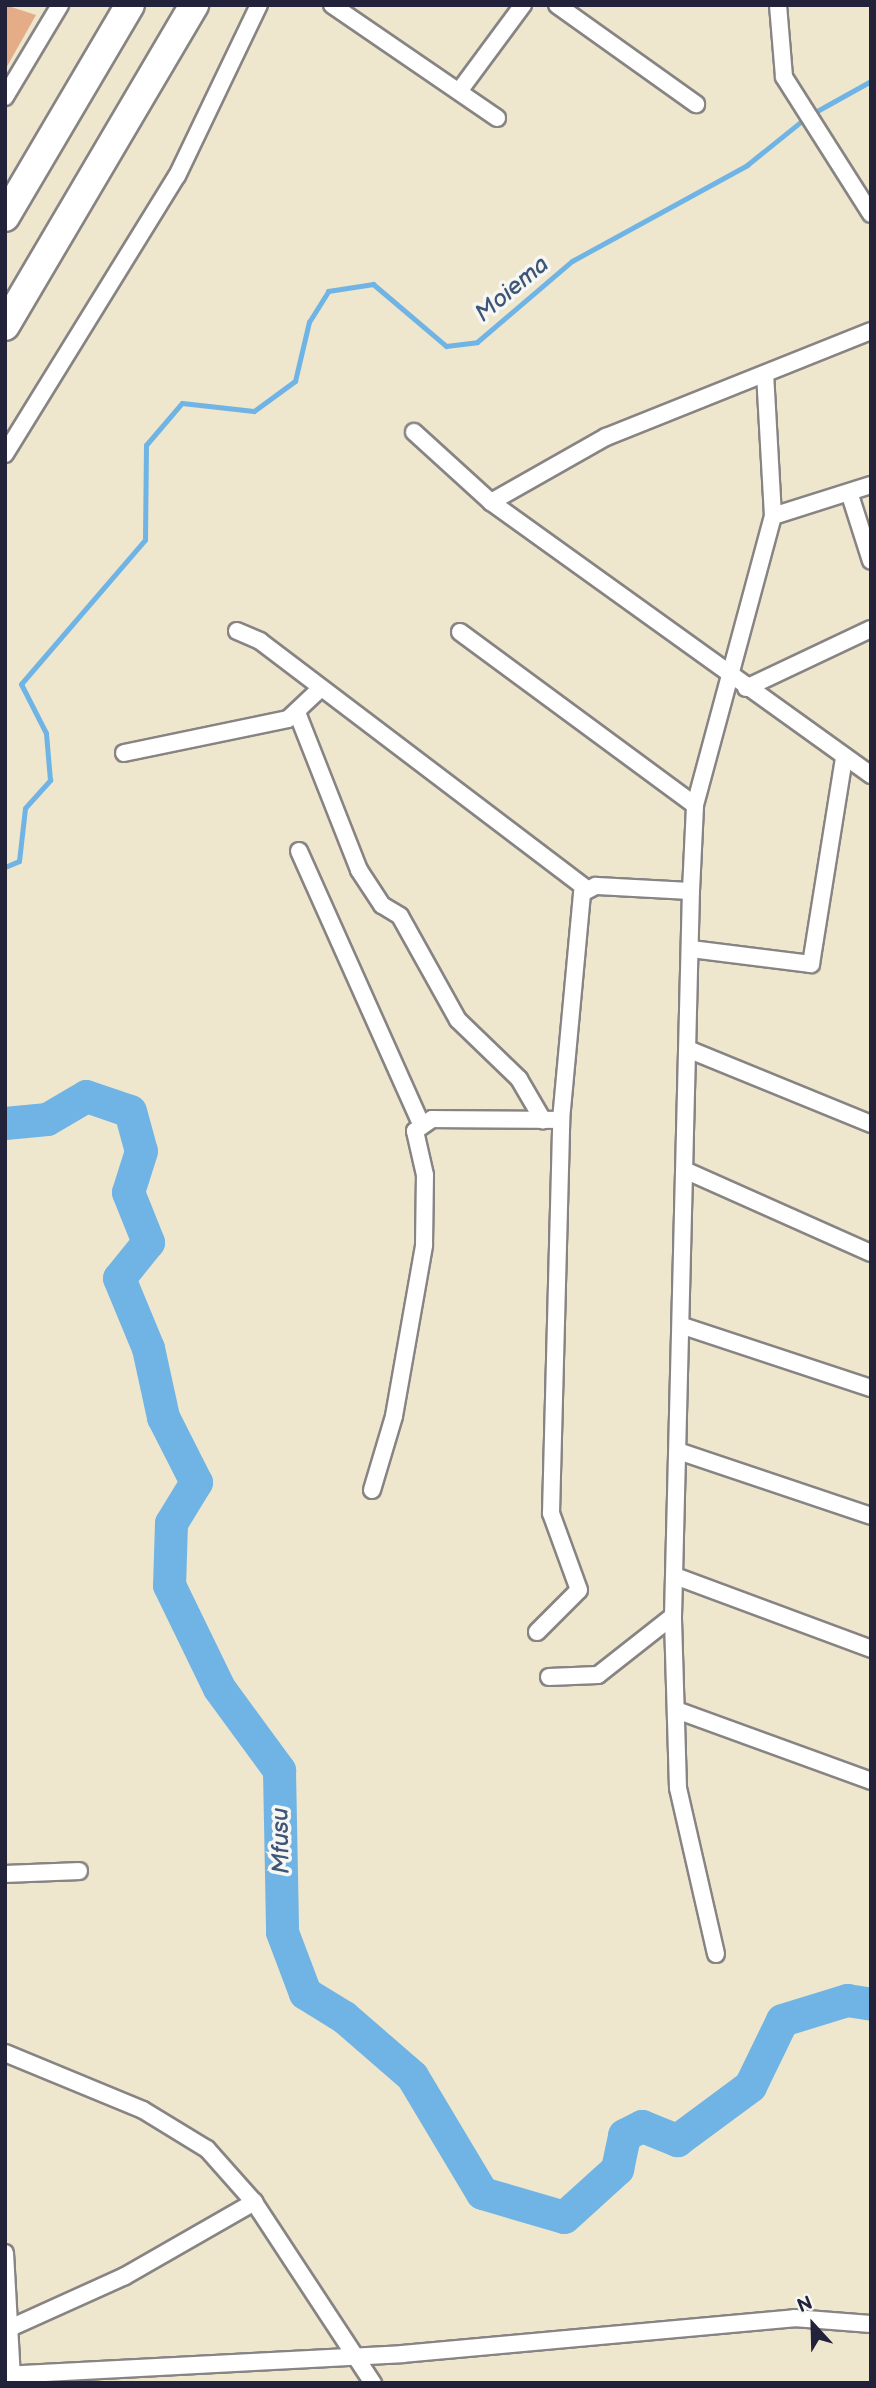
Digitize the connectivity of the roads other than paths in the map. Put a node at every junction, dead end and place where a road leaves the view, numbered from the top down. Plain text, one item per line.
1 (60, 5) edge
2 (110, 5) edge
3 (130, 5) edge
4 (194, 5) edge
5 (259, 5) edge
6 (332, 5) edge
7 (523, 5) edge
8 (557, 5) edge
9 (778, 5) edge
10 (578, 11) edge
11 (100, 57) junction
12 (460, 90) junction
13 (5, 97) edge
14 (696, 104) dead end
15 (497, 118) dead end
16 (871, 214) edge
17 (5, 216) edge
18 (5, 326) edge
19 (871, 331) edge
20 (765, 374) junction
21 (414, 432) dead end
22 (5, 454) edge
23 (871, 485) edge
24 (850, 495) junction
25 (491, 502) junction
26 (773, 516) junction
27 (871, 561) edge
28 (871, 629) edge
29 (237, 631) dead end
30 (460, 632) dead end
31 (740, 684) junction
32 (320, 689) junction
33 (298, 715) junction
34 (124, 753) dead end
35 (844, 758) junction
36 (871, 775) edge
37 (695, 805) junction
38 (299, 850) dead end
39 (585, 888) junction
40 (691, 891) junction
41 (691, 949) junction
42 (690, 1050) junction
43 (543, 1120) junction
44 (561, 1120) junction
45 (420, 1122) junction
46 (871, 1124) edge
47 (689, 1172) junction
48 (871, 1253) edge
49 (683, 1326) junction
50 (871, 1388) edge
51 (681, 1452) junction
52 (372, 1490) dead end
53 (871, 1516) edge
54 (675, 1576) junction
55 (673, 1616) junction
56 (537, 1632) dead end
57 (871, 1649) edge
58 (549, 1677) dead end
59 (679, 1711) junction
60 (871, 1782) edge
61 (79, 1871) dead end
62 (5, 1874) edge
63 (716, 1954) dead end
64 (5, 2053) edge
65 (254, 2202) junction
66 (5, 2253) edge
67 (871, 2324) edge
68 (10, 2328) junction
69 (359, 2355) junction
70 (10, 2376) edge
71 (373, 2383) edge

1 - 13 street
2 - 11 highway
3 - 11 highway
4 - 18 highway
5 - 22 street
6 - 12 street
7 - 12 street
8 - 10 street
9 - 16 street
10 - 14 street
11 - 17 highway
12 - 15 street
19 - 20 street
20 - 25 street
20 - 26 street
21 - 25 street
23 - 24 street
24 - 26 street
24 - 27 street
25 - 31 street
26 - 31 street
28 - 31 street
29 - 32 street
30 - 37 street
31 - 35 street
31 - 37 street
32 - 33 street
32 - 39 street
33 - 34 street
33 - 43 street
35 - 36 street
35 - 41 street
37 - 40 street
38 - 45 street
39 - 40 street
39 - 44 street
40 - 41 street
41 - 42 street
42 - 46 street
42 - 47 street
43 - 44 street
43 - 45 street
44 - 56 street
45 - 52 street
47 - 48 street
47 - 49 street
49 - 50 street
49 - 51 street
51 - 53 street
51 - 54 street
54 - 55 street
54 - 57 street
55 - 58 street
55 - 59 street
59 - 60 street
59 - 63 street
61 - 62 street
64 - 65 street
65 - 68 street
65 - 69 street
66 - 68 street
67 - 69 street
68 - 70 street
69 - 70 street
69 - 71 street

